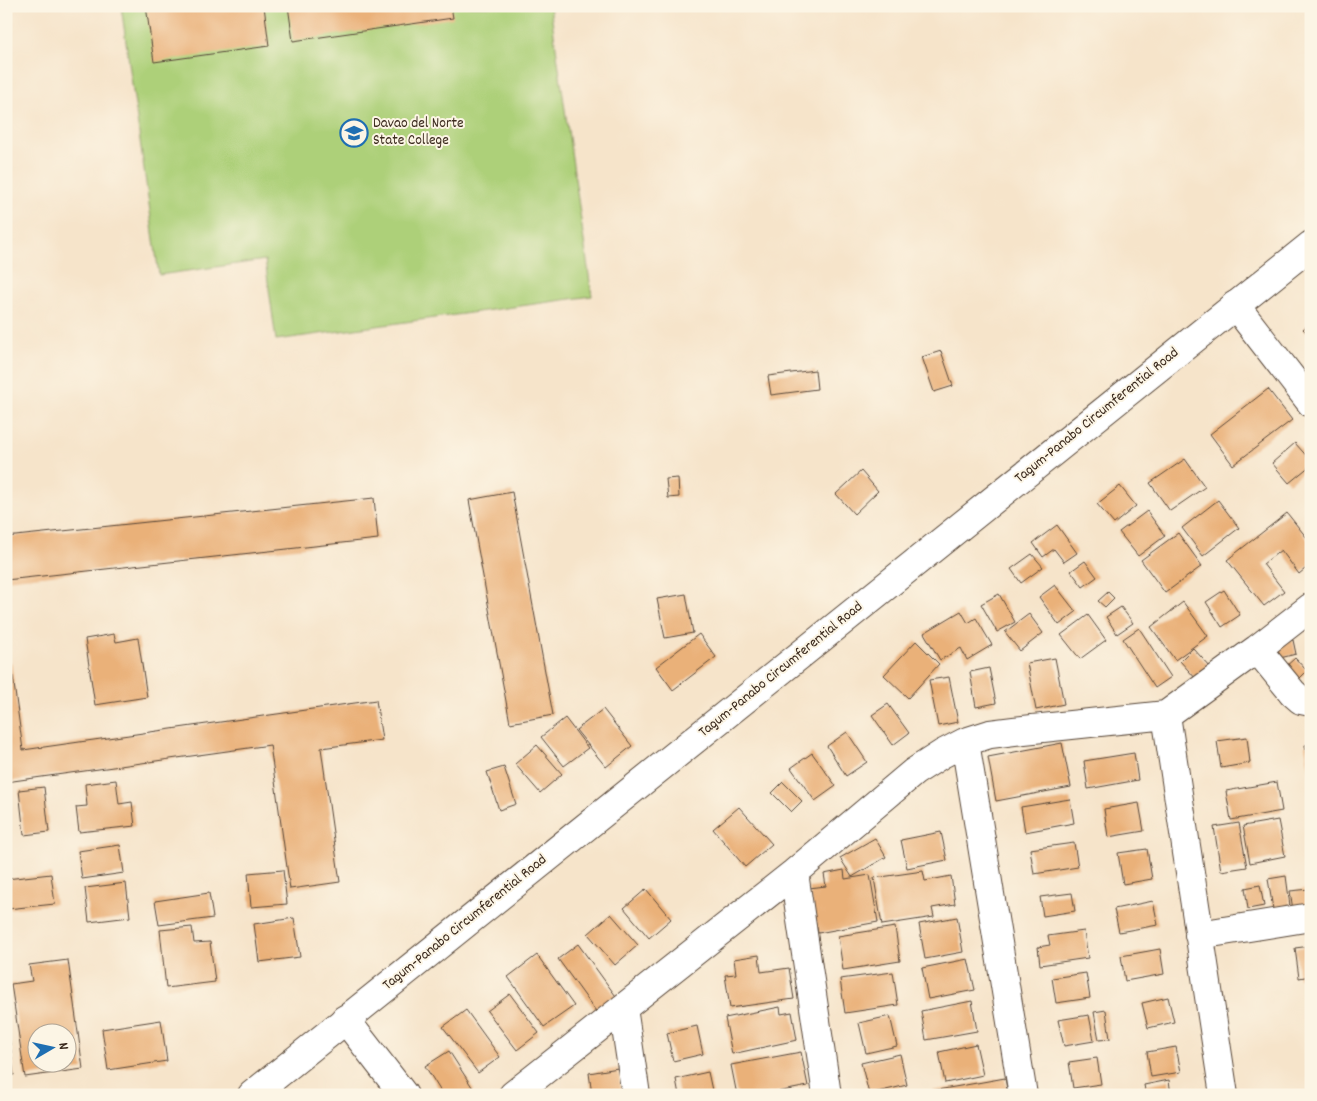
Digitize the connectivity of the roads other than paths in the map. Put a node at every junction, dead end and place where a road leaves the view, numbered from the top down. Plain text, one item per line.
1 (1311, 245) edge
2 (1235, 305) junction
3 (1311, 403) edge
4 (1311, 607) edge
5 (1257, 650) junction
6 (1311, 702) edge
7 (1166, 715) junction
8 (965, 742) junction
9 (794, 874) junction
10 (1311, 917) edge
11 (1199, 934) junction
12 (623, 1008) junction
13 (345, 1020) junction
14 (252, 1095) edge
15 (404, 1095) edge
16 (513, 1095) edge
17 (636, 1095) edge
18 (827, 1095) edge
19 (1023, 1095) edge
20 (1224, 1095) edge

1 - 2 street, Tagum-Panabo Circumferential Road
2 - 3 street
2 - 13 street, Tagum-Panabo Circumferential Road
4 - 5 street
5 - 6 street
5 - 7 street
7 - 8 street
7 - 11 street
8 - 9 street
8 - 19 street
9 - 12 street
9 - 18 street
10 - 11 street
11 - 20 street
12 - 16 street
12 - 17 street
13 - 14 street, Tagum-Panabo Circumferential Road
13 - 15 street

